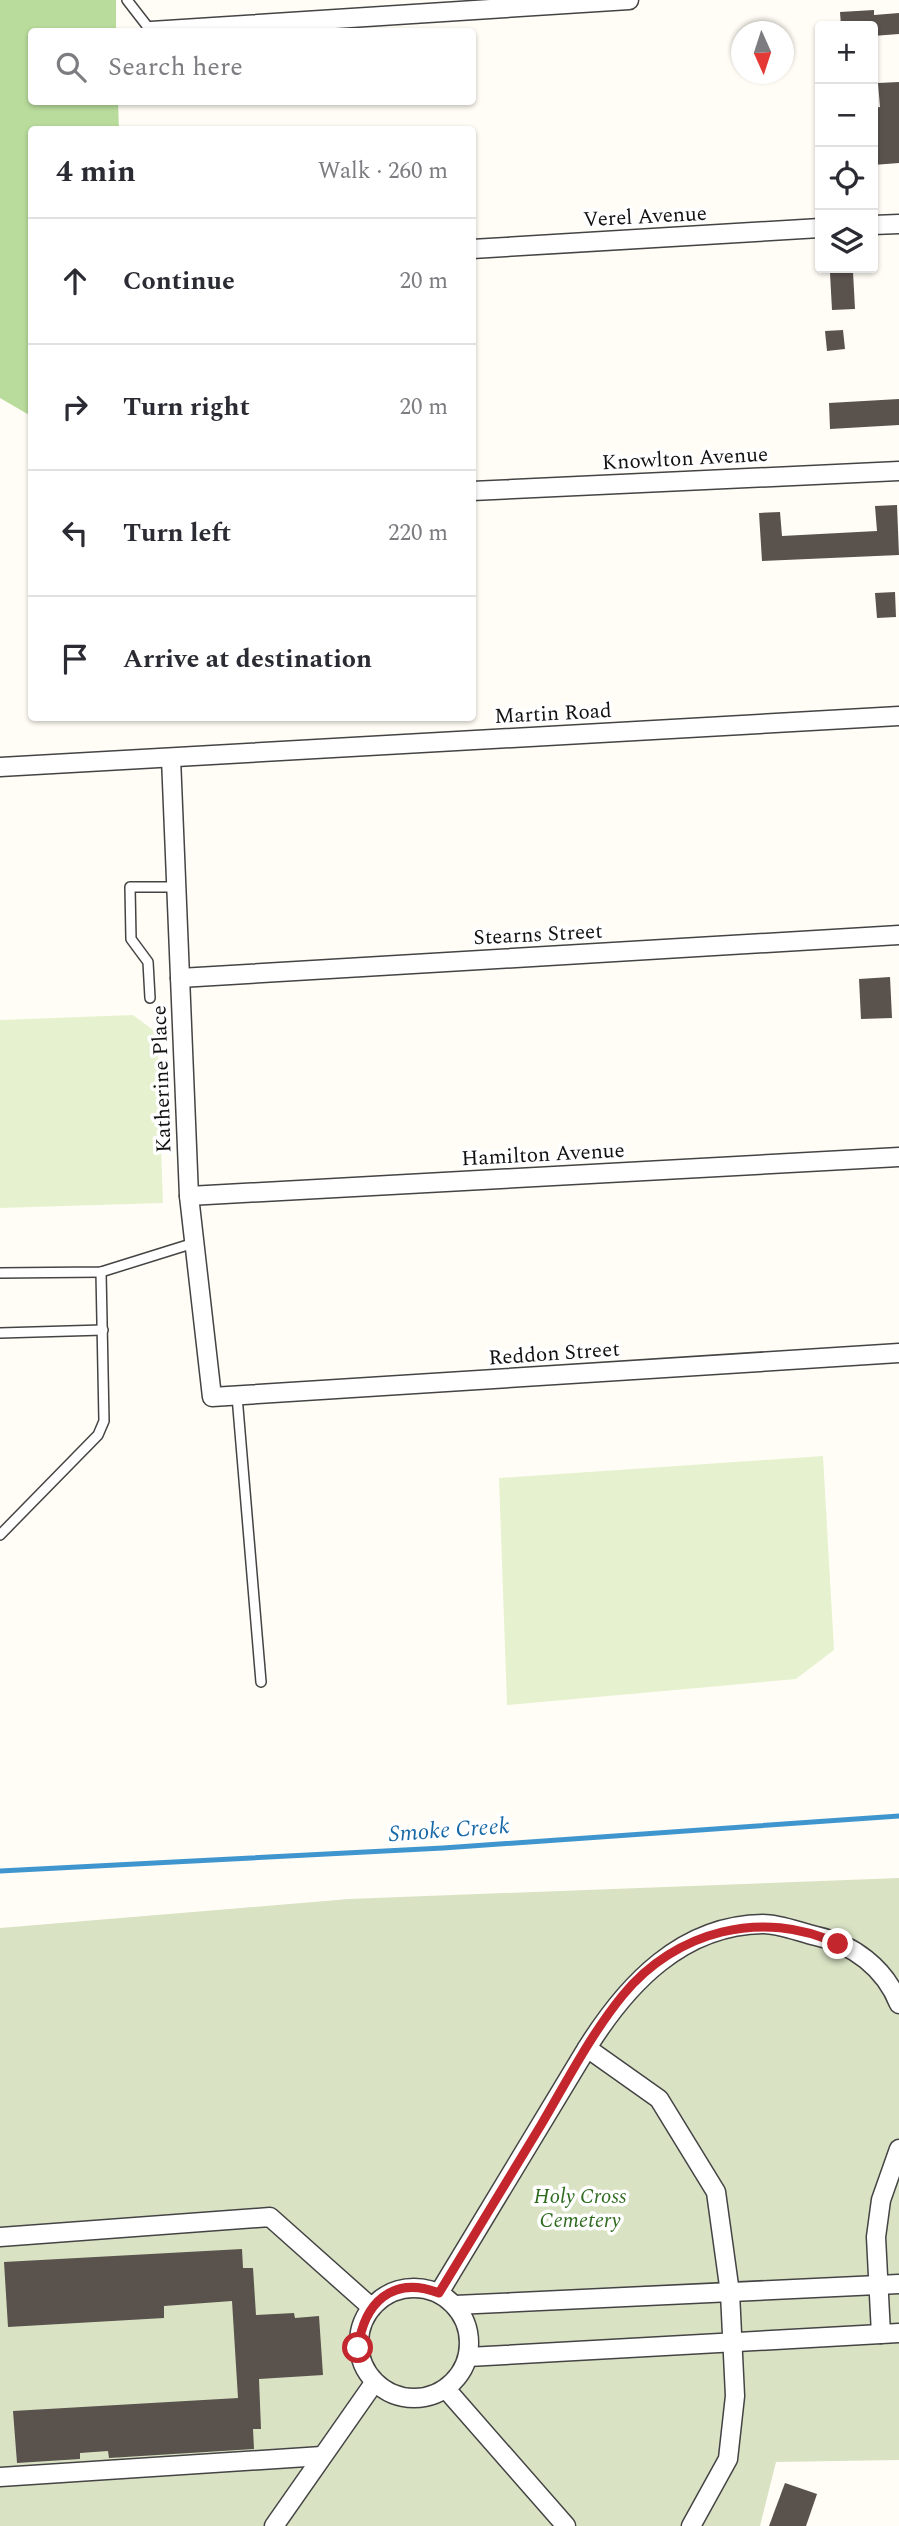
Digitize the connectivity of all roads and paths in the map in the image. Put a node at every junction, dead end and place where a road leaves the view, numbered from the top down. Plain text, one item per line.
1 (127, 0) edge
2 (629, 0) edge
3 (148, 28) edge
4 (196, 28) edge
5 (899, 223) edge
6 (878, 225) edge
7 (815, 228) edge
8 (476, 249) edge
9 (899, 471) edge
10 (476, 491) edge
11 (899, 716) edge
12 (171, 758) junction
13 (0, 766) edge
14 (176, 887) junction
15 (899, 935) edge
16 (180, 978) junction
17 (150, 998) dead end
18 (899, 1157) edge
19 (189, 1196) junction
20 (194, 1244) junction
21 (101, 1272) junction
22 (0, 1273) edge
23 (103, 1330) junction
24 (0, 1333) edge
25 (899, 1353) edge
26 (237, 1396) junction
27 (212, 1397) joint
28 (0, 1535) edge
29 (261, 1682) dead end
30 (899, 2004) edge
31 (587, 2048) junction
32 (899, 2149) edge
33 (0, 2237) edge
34 (899, 2284) edge
35 (877, 2285) junction
36 (439, 2293) junction
37 (730, 2293) junction
38 (455, 2305) junction
39 (371, 2307) junction
40 (890, 2334) edge
41 (733, 2343) junction
42 (468, 2357) junction
43 (374, 2383) junction
44 (446, 2389) junction
45 (323, 2456) junction
46 (0, 2477) edge
47 (274, 2526) edge
48 (565, 2526) edge
49 (691, 2526) edge

1 - 3 lane
2 - 4 street
5 - 6 street
7 - 8 street, Verel Avenue
9 - 10 street, Knowlton Avenue
11 - 12 street, Martin Road
12 - 13 street, Martin Road
12 - 14 street, Katherine Place
14 - 16 street, Katherine Place
14 - 17 lane
15 - 16 street, Stearns Street
16 - 19 street, Katherine Place
18 - 19 street, Hamilton Avenue
19 - 20 street, Katherine Place
20 - 21 lane
20 - 27 street, Katherine Place
21 - 22 lane
21 - 23 lane
23 - 24 lane
23 - 28 lane
25 - 26 street, Reddon Street
26 - 27 street, Reddon Street
26 - 29 lane
30 - 31 street
31 - 36 street
31 - 37 street
32 - 35 street
33 - 39 street
34 - 35 street
35 - 37 street
35 - 40 street
36 - 38 street
36 - 39 street
37 - 38 street
37 - 41 street
38 - 42 street
39 - 43 street
40 - 41 street
41 - 42 street
41 - 49 street
42 - 44 street
43 - 44 street
43 - 45 street
44 - 48 street
45 - 46 street
45 - 47 street

